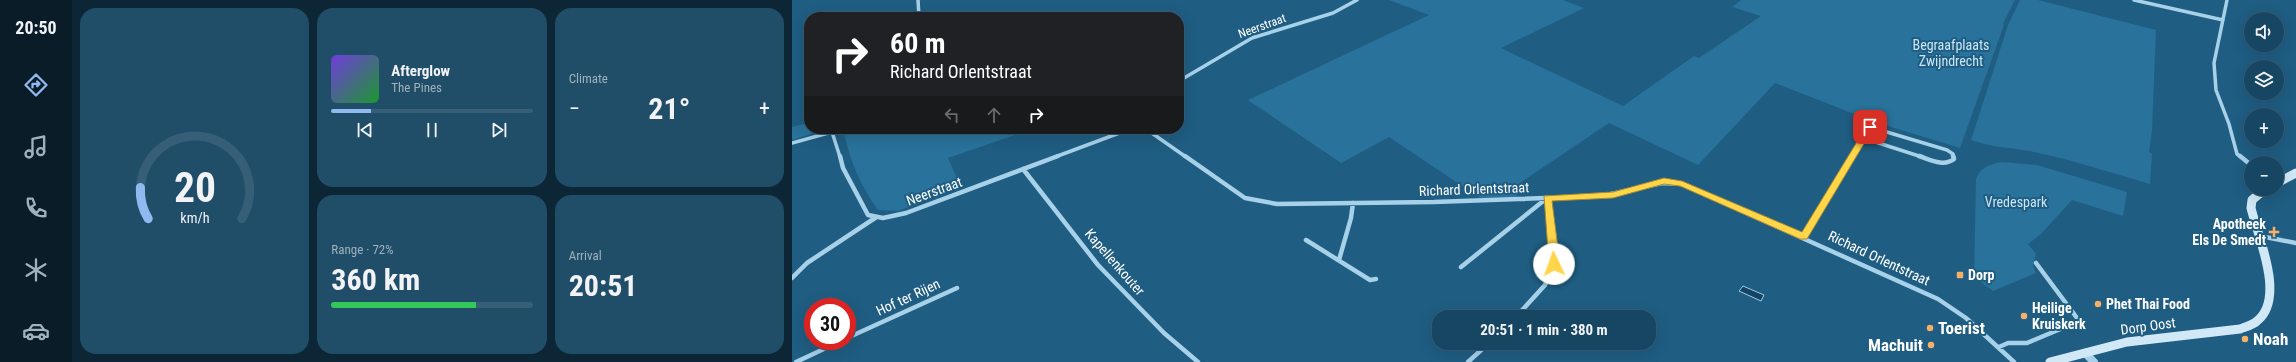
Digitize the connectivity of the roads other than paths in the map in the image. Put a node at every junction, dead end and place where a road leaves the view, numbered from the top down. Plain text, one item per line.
1 (918, 0) edge
2 (1357, 0) edge
3 (2134, 0) edge
4 (2227, 0) edge
5 (919, 12) edge
6 (2223, 20) junction
7 (1184, 78) edge
8 (820, 134) edge
9 (834, 134) edge
10 (1117, 134) edge
11 (1153, 134) edge
12 (1863, 138) junction
13 (792, 143) edge
14 (2244, 160) edge
15 (1023, 169) junction
16 (2296, 173) edge
17 (2284, 178) edge
18 (2256, 196) edge
19 (1547, 198) junction
20 (1352, 203) junction
21 (875, 218) junction
22 (2260, 236) junction
23 (1804, 237) junction
24 (1306, 240) dead end
25 (2296, 243) edge
26 (1339, 260) junction
27 (2036, 263) dead end
28 (1461, 267) dead end
29 (792, 278) edge
30 (1376, 279) dead end
31 (957, 288) dead end
32 (1522, 310) edge
33 (856, 334) edge
34 (1999, 347) junction
35 (822, 350) edge
36 (1481, 350) edge
37 (2085, 353) junction
38 (796, 362) edge
39 (1198, 362) edge
40 (1468, 362) edge
41 (2014, 362) edge
42 (2050, 362) edge
43 (2094, 362) edge

1 - 5 street
2 - 7 street, Neerstraat
3 - 6 street
4 - 6 street
6 - 14 street
8 - 13 street
9 - 21 street
10 - 15 street, Neerstraat
11 - 20 street, Richard Orlentstraat
12 - 12 street
12 - 23 street
15 - 21 street, Neerstraat
15 - 39 street, Kapellenkouter
16 - 17 main road
18 - 22 main road, Dorp Oost
19 - 20 street, Richard Orlentstraat
19 - 23 street, Richard Orlentstraat
19 - 28 street
19 - 32 street
20 - 26 street
21 - 29 street
22 - 25 street
22 - 37 main road, Dorp Oost
23 - 34 street, Richard Orlentstraat
24 - 26 street
26 - 30 street
27 - 34 street
31 - 33 street, Hof ter Rijen
34 - 41 street, Richard Orlentstraat
35 - 38 street
36 - 40 street
37 - 42 main road, Dorp Oost
37 - 43 street

